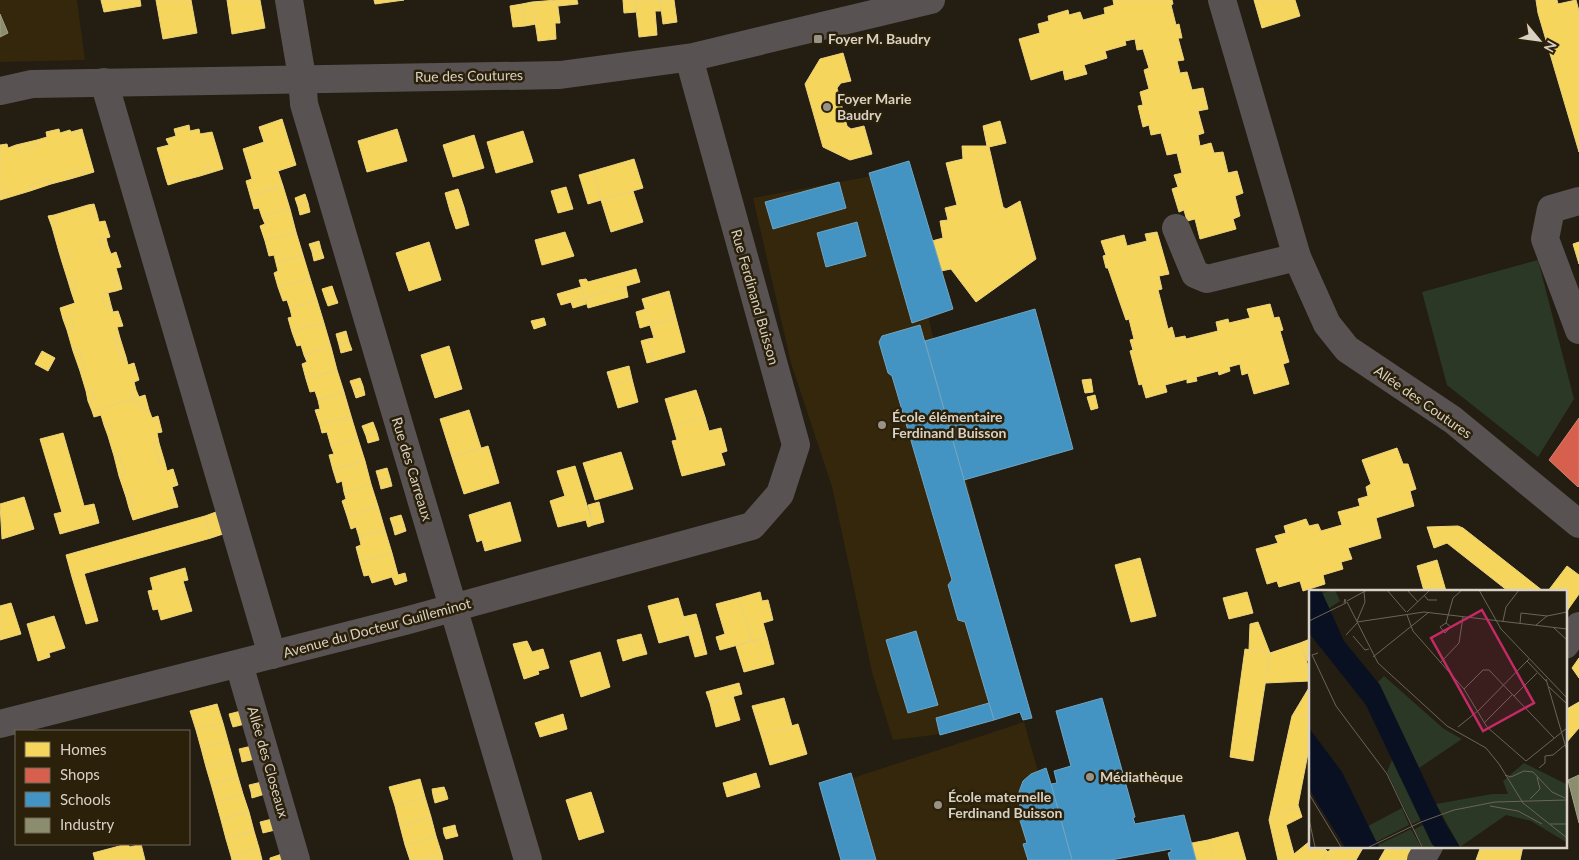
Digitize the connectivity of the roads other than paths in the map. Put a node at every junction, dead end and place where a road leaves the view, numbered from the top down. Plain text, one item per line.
1 (289, 0) edge
2 (931, 0) edge
3 (1222, 0) edge
4 (688, 58) junction
5 (302, 77) junction
6 (104, 82) junction
7 (0, 91) edge
8 (1579, 201) edge
9 (1176, 228) dead end
10 (1297, 256) junction
11 (1579, 330) edge
12 (1579, 524) edge
13 (752, 526) joint
14 (452, 608) junction
15 (1579, 626) edge
16 (1566, 644) edge
17 (272, 655) junction
18 (239, 664) junction
19 (0, 724) edge
20 (1428, 848) edge
21 (296, 860) edge
22 (528, 860) edge
23 (1421, 860) edge

1 - 5 street, Rue des Carreaux
2 - 4 street, Rue des Coutures
3 - 10 street, Allée des Coutures
4 - 5 street, Rue des Coutures
4 - 13 street, Rue Ferdinand Buisson
5 - 6 street, Rue des Coutures
5 - 14 street, Rue des Carreaux
6 - 7 street, Rue des Coutures
6 - 17 street
8 - 11 street
9 - 10 street
10 - 12 street, Allée des Coutures
13 - 14 street, Avenue du Docteur Guilleminot
14 - 17 street, Avenue du Docteur Guilleminot
14 - 22 street, Rue des Carreaux
15 - 16 street
17 - 18 street, Avenue du Docteur Guilleminot
18 - 19 street, Avenue du Docteur Guilleminot
18 - 21 street, Allée des Closeaux
20 - 23 street

